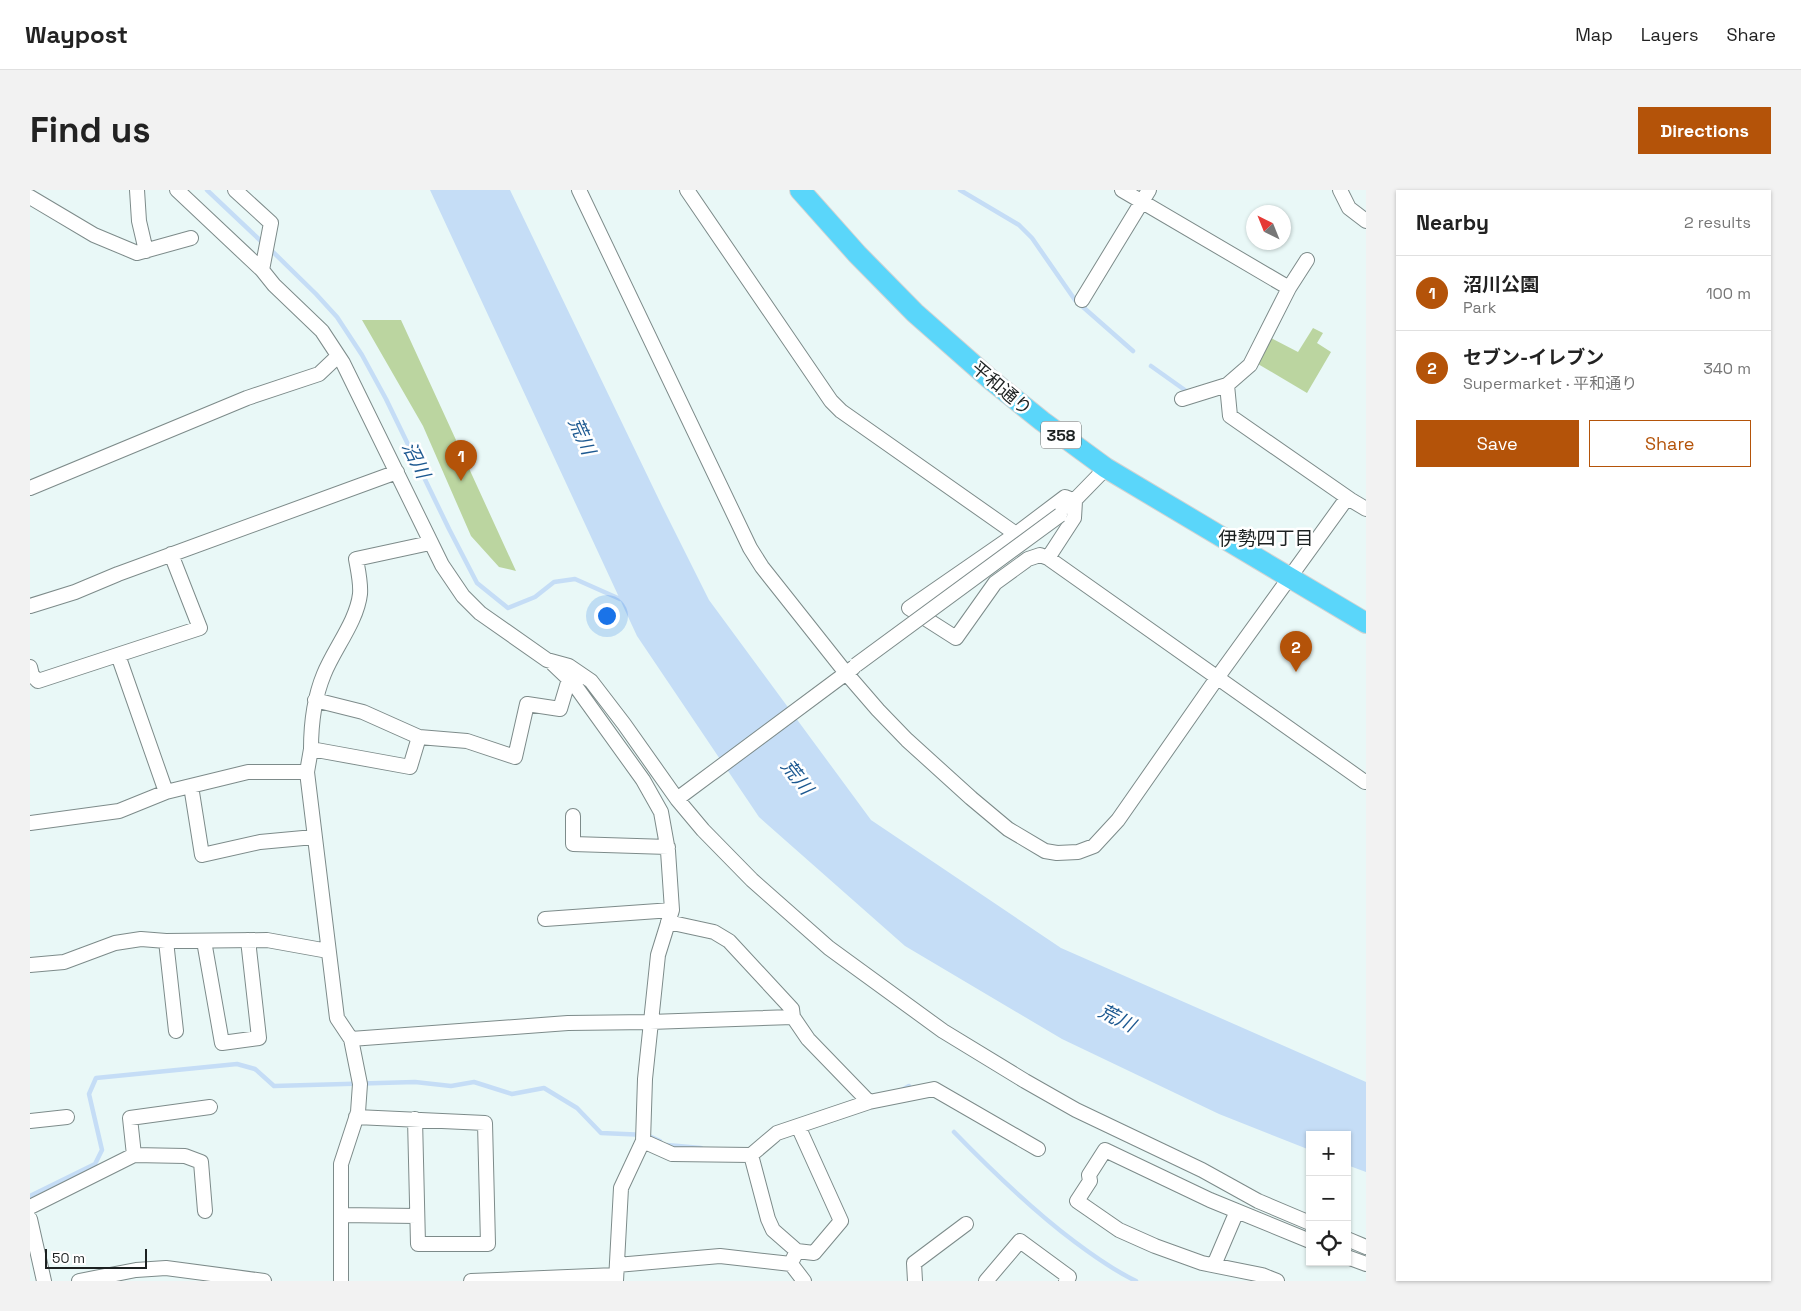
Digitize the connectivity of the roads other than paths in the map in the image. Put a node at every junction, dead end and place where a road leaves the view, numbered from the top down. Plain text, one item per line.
1 (137, 190) edge
2 (177, 190) edge
3 (235, 190) edge
4 (580, 190) edge
5 (687, 190) edge
6 (800, 190) edge
7 (1122, 190) edge
8 (1340, 190) edge
9 (1145, 196) edge
10 (30, 197) edge
11 (1366, 221) edge
12 (190, 238) dead end
13 (146, 251) junction
14 (1307, 260) dead end
15 (262, 270) junction
16 (1289, 288) junction
17 (1082, 300) dead end
18 (338, 356) junction
19 (1227, 385) junction
20 (1182, 399) dead end
21 (1106, 468) junction
22 (397, 472) junction
23 (30, 488) edge
24 (1347, 498) junction
25 (1075, 501) junction
26 (1366, 509) edge
27 (1016, 534) junction
28 (430, 543) junction
29 (171, 554) junction
30 (1048, 558) junction
31 (1290, 578) junction
32 (30, 606) edge
33 (1366, 623) edge
34 (118, 655) junction
35 (547, 660) junction
36 (30, 668) edge
37 (847, 673) junction
38 (1217, 678) junction
39 (569, 679) junction
40 (315, 700) junction
41 (419, 737) junction
42 (311, 749) junction
43 (307, 772) junction
44 (1366, 781) edge
45 (191, 786) junction
46 (166, 792) junction
47 (682, 795) junction
48 (573, 816) dead end
49 (30, 823) edge
50 (314, 837) junction
51 (668, 847) junction
52 (670, 916) junction
53 (546, 919) dead end
54 (248, 940) junction
55 (166, 941) junction
56 (204, 941) junction
57 (328, 951) junction
58 (30, 965) edge
59 (793, 1017) junction
60 (650, 1022) junction
61 (176, 1031) dead end
62 (351, 1040) junction
63 (866, 1099) junction
64 (210, 1107) dead end
65 (67, 1117) dead end
66 (356, 1117) junction
67 (415, 1119) junction
68 (30, 1121) edge
69 (798, 1126) junction
70 (643, 1140) junction
71 (1038, 1149) dead end
72 (134, 1155) junction
73 (751, 1155) junction
74 (30, 1207) edge
75 (206, 1211) dead end
76 (1237, 1211) junction
77 (341, 1215) junction
78 (417, 1216) junction
79 (30, 1219) edge
80 (1306, 1221) edge
81 (966, 1224) dead end
82 (1306, 1239) edge
83 (1351, 1241) edge
84 (1366, 1247) edge
85 (797, 1251) junction
86 (1351, 1258) edge
87 (791, 1264) junction
88 (1366, 1264) edge
89 (1214, 1265) junction
90 (616, 1274) edge
91 (223, 1279) edge
92 (44, 1281) edge
93 (79, 1281) edge
94 (264, 1281) edge
95 (341, 1281) edge
96 (471, 1281) edge
97 (804, 1281) edge
98 (915, 1281) edge
99 (986, 1281) edge
100 (1066, 1281) edge
101 (1277, 1281) edge

1 - 13 street
2 - 15 street
3 - 15 street
4 - 37 street
5 - 27 street
6 - 21 highway, 平和通り / 358
7 - 9 street
8 - 11 street
9 - 16 street
9 - 17 street
10 - 13 street
12 - 13 street
14 - 16 street
15 - 18 street
16 - 19 street
18 - 22 street
18 - 23 street
19 - 20 street
19 - 24 street
21 - 25 street
21 - 31 highway, 平和通り / 358
22 - 28 street
22 - 29 street
24 - 26 street
24 - 31 street
25 - 27 street
25 - 30 street
25 - 37 street, bridge
27 - 30 street
28 - 35 street
28 - 40 street
29 - 32 street
29 - 34 street
30 - 38 street
31 - 33 highway, 平和通り / 358
31 - 38 street
34 - 36 street
34 - 46 street
35 - 39 street
35 - 47 street
37 - 38 street
37 - 47 street
38 - 44 street
39 - 41 street
39 - 51 street
40 - 41 street
40 - 42 street
41 - 42 street
42 - 43 street
43 - 45 street
43 - 50 street
45 - 46 street
45 - 50 street
46 - 49 street
47 - 80 street
48 - 51 street
50 - 57 street
51 - 52 street
52 - 53 street
52 - 59 street
52 - 60 street
54 - 56 street
54 - 56 street
54 - 57 street
55 - 56 street
55 - 58 street
55 - 61 street
57 - 62 street
59 - 60 street
59 - 63 street
60 - 62 street
60 - 70 street
62 - 66 street
63 - 69 street
63 - 71 street
64 - 72 street
65 - 68 street
66 - 67 street
66 - 77 street
67 - 78 street
67 - 78 street
69 - 73 street
69 - 85 street
70 - 73 street
70 - 90 street
72 - 74 street
72 - 75 street
73 - 85 street
76 - 82 street
76 - 89 street
76 - 89 street
77 - 78 street
77 - 95 street
79 - 92 street
81 - 98 street
83 - 84 street
85 - 87 street
86 - 88 street
87 - 90 street
87 - 97 street
89 - 101 street
90 - 96 street
91 - 93 street
91 - 94 street
99 - 100 street

